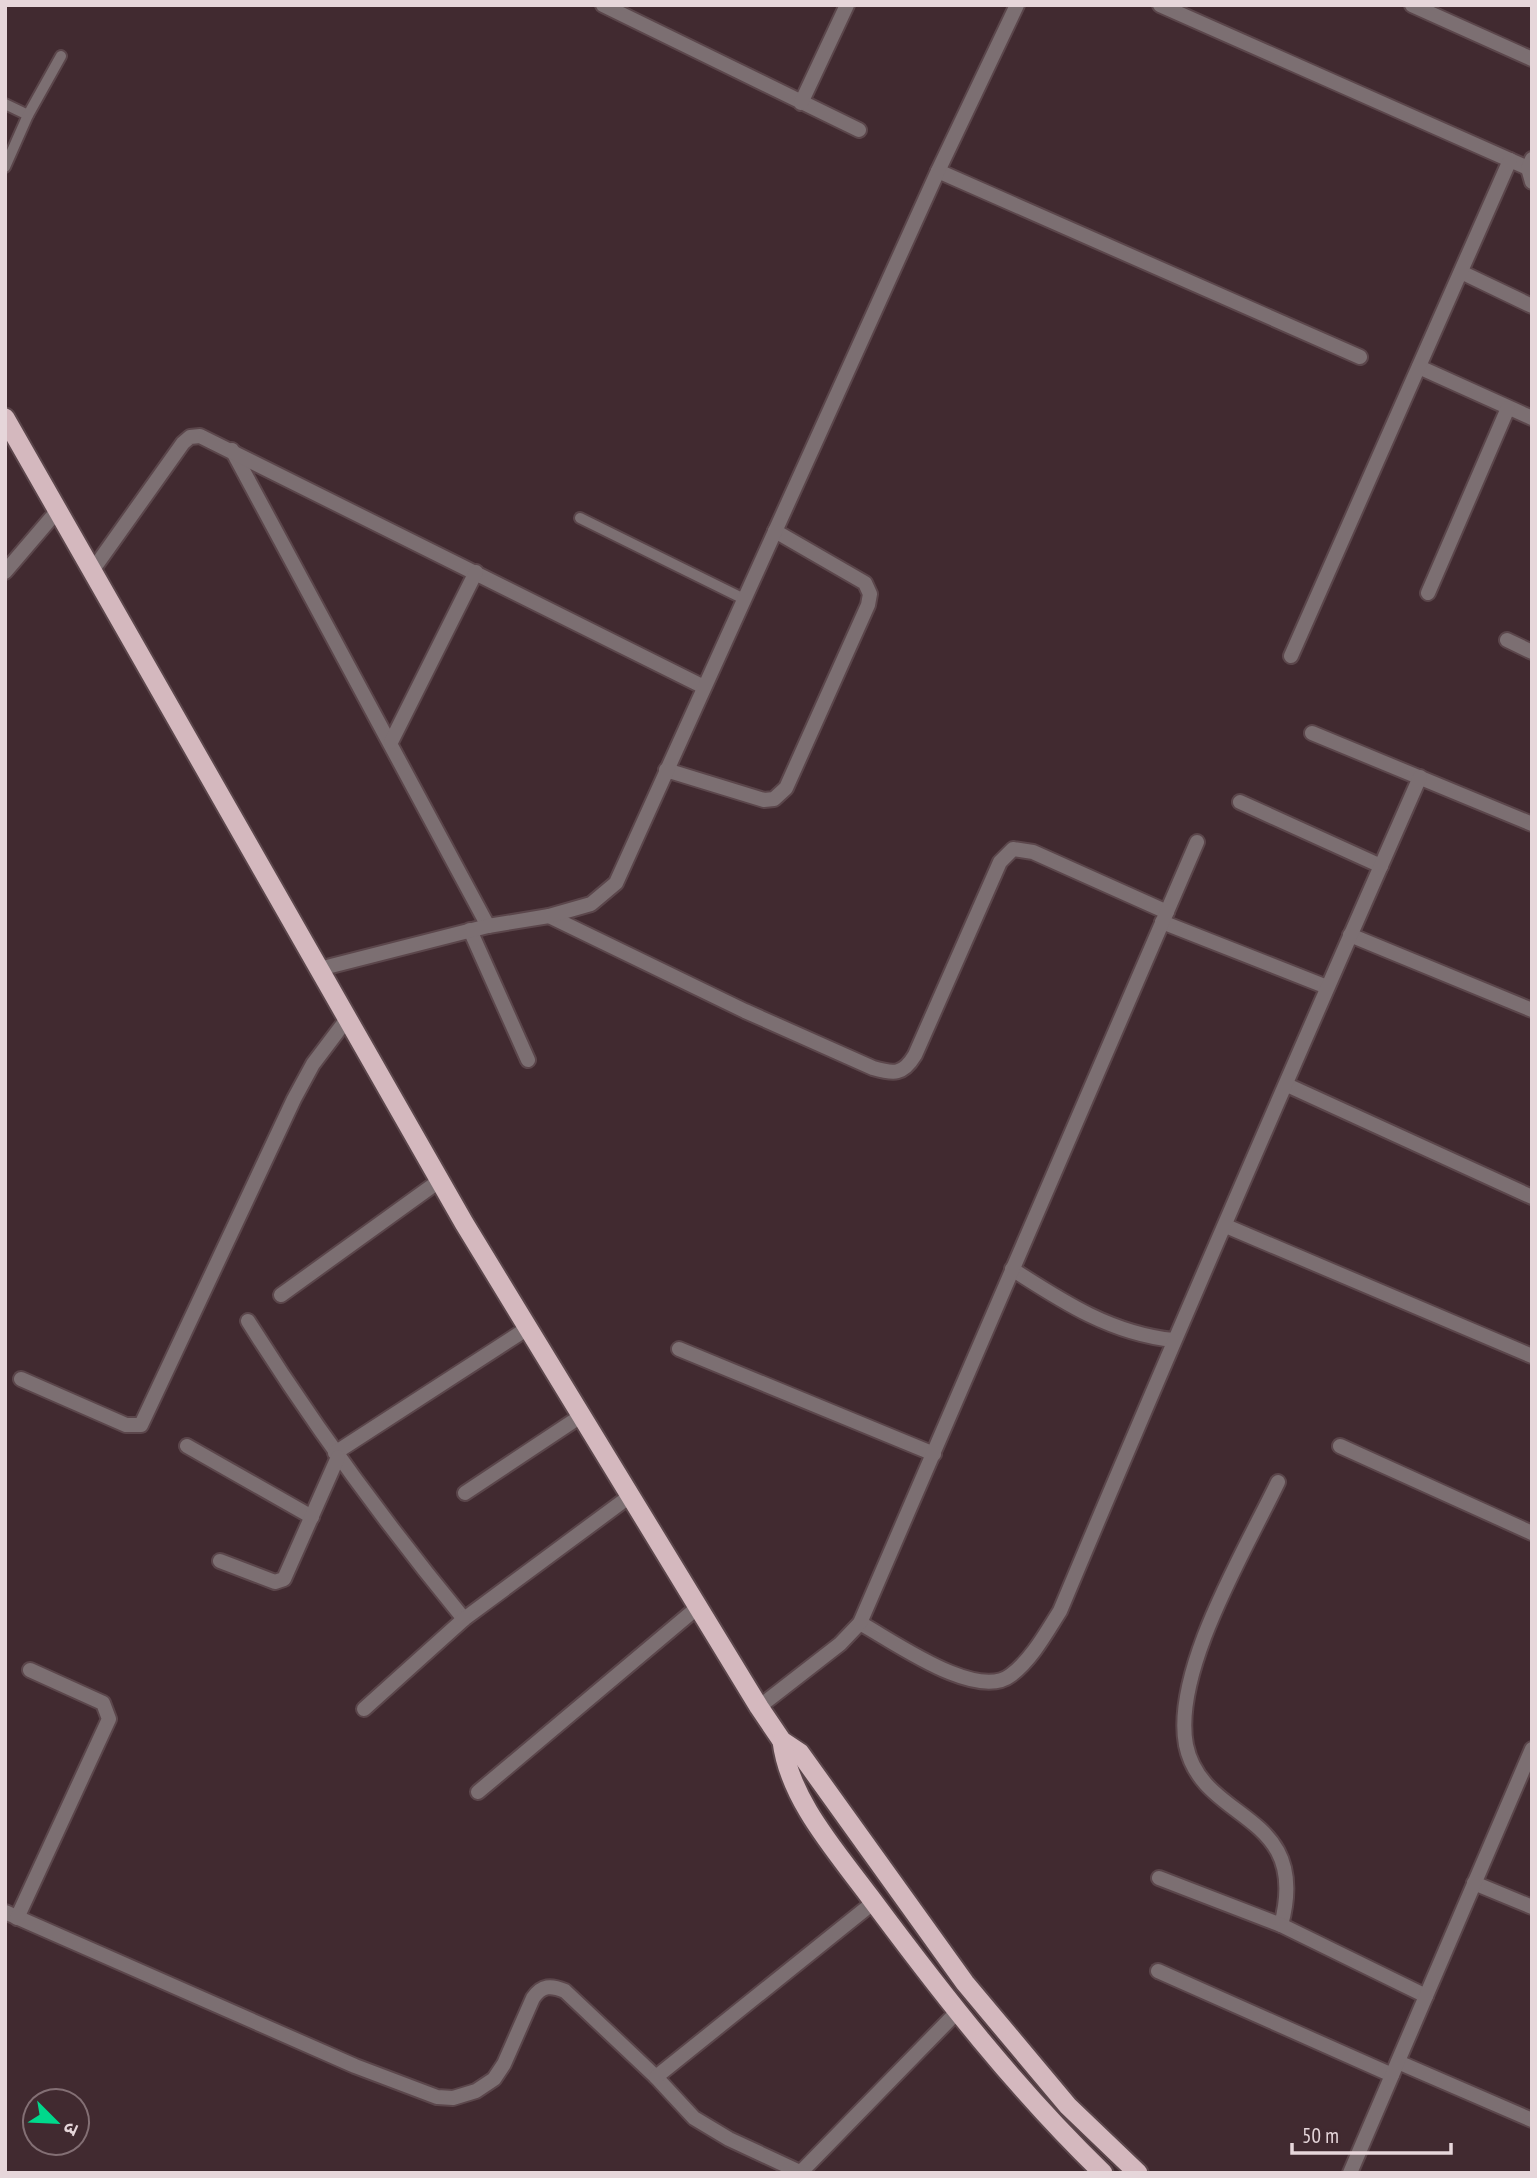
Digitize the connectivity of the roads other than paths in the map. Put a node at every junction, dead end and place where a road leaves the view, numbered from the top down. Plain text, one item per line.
1 (603, 5) edge
2 (847, 5) edge
3 (1017, 5) edge
4 (1160, 5) edge
5 (1412, 5) edge
6 (61, 55) dead end
7 (1532, 59) edge
8 (801, 103) junction
9 (5, 104) edge
10 (28, 115) junction
11 (859, 130) dead end
12 (1510, 160) junction
13 (5, 167) edge
14 (1530, 169) edge
15 (938, 171) junction
16 (1461, 272) junction
17 (1532, 306) edge
18 (1360, 357) dead end
19 (1419, 367) junction
20 (1508, 408) junction
21 (5, 418) edge
22 (1532, 418) edge
23 (232, 450) junction
24 (58, 510) junction
25 (580, 518) dead end
26 (775, 531) junction
27 (92, 571) junction
28 (5, 572) edge
29 (476, 572) junction
30 (1428, 593) dead end
31 (744, 599) junction
32 (1507, 640) dead end
33 (1532, 652) edge
34 (1290, 656) dead end
35 (704, 687) junction
36 (1312, 733) dead end
37 (391, 742) junction
38 (666, 770) junction
39 (1420, 777) junction
40 (1240, 802) dead end
41 (1532, 824) edge
42 (1197, 842) dead end
43 (1381, 866) junction
44 (549, 916) junction
45 (1165, 917) junction
46 (488, 926) junction
47 (470, 930) junction
48 (1350, 935) junction
49 (319, 969) junction
50 (1327, 987) junction
51 (1532, 1010) edge
52 (347, 1019) junction
53 (528, 1060) dead end
54 (1287, 1085) junction
55 (439, 1181) junction
56 (1532, 1198) edge
57 (1226, 1226) junction
58 (1012, 1269) junction
59 (281, 1294) dead end
60 (248, 1321) dead end
61 (528, 1328) junction
62 (1174, 1340) junction
63 (679, 1349) dead end
64 (1532, 1356) edge
65 (21, 1379) dead end
66 (581, 1416) junction
67 (187, 1446) dead end
68 (1340, 1446) dead end
69 (934, 1454) junction
70 (336, 1455) junction
71 (1278, 1482) dead end
72 (465, 1493) dead end
73 (629, 1496) junction
74 (312, 1517) junction
75 (1532, 1533) edge
76 (220, 1561) dead end
77 (698, 1607) junction
78 (464, 1619) junction
79 (860, 1623) junction
80 (30, 1670) dead end
81 (759, 1707) junction
82 (365, 1709) dead end
83 (782, 1741) junction
84 (1532, 1749) edge
85 (478, 1792) dead end
86 (1159, 1878) dead end
87 (1474, 1883) junction
88 (874, 1902) junction
89 (1532, 1907) edge
90 (11, 1915) edge
91 (1281, 1925) junction
92 (1158, 1971) dead end
93 (1426, 1996) junction
94 (957, 2012) junction
95 (1395, 2068) junction
96 (656, 2077) junction
97 (1532, 2120) edge
98 (801, 2173) edge
99 (1103, 2173) edge
100 (1138, 2173) edge
101 (1350, 2173) edge

1 - 8 street
2 - 8 street
3 - 15 street
4 - 12 street
5 - 7 street
6 - 10 lane
8 - 11 street
9 - 10 lane
10 - 13 lane
12 - 14 street
12 - 16 street
15 - 18 street
15 - 26 street
16 - 17 street
16 - 19 street
19 - 20 street
19 - 34 street
20 - 22 street
20 - 30 street
21 - 24 highway
23 - 27 street
23 - 29 street
23 - 37 street
24 - 27 highway
24 - 28 street
25 - 31 lane
26 - 31 street
26 - 38 street
27 - 49 highway
29 - 35 street
29 - 37 street
31 - 35 street
32 - 33 street
35 - 38 street
36 - 39 street
37 - 46 street
38 - 44 street
39 - 41 street
39 - 43 street
40 - 43 street
42 - 45 street
43 - 48 street
44 - 45 street
44 - 46 street
45 - 50 street
45 - 58 street
46 - 47 street
47 - 49 street
47 - 53 street
48 - 50 street
48 - 51 street
49 - 52 highway
50 - 54 street
52 - 55 highway
52 - 65 street
54 - 56 street
54 - 57 street
55 - 59 street
55 - 61 highway
57 - 62 street
57 - 64 street
58 - 62 street
58 - 69 street
60 - 70 street
61 - 66 highway
61 - 70 street
62 - 79 street
63 - 69 street
66 - 72 street
66 - 73 highway
67 - 74 street
68 - 75 street
69 - 79 street
70 - 74 street
70 - 78 street
71 - 91 street
73 - 77 highway
73 - 78 street
74 - 76 street
77 - 81 highway
77 - 85 street
78 - 82 street
79 - 81 street
80 - 90 street
81 - 83 highway
83 - 88 highway
83 - 100 highway
84 - 87 street
86 - 91 street
87 - 89 street
87 - 93 street
88 - 94 highway
88 - 96 street
90 - 96 street
91 - 93 street
92 - 95 street
93 - 95 street
94 - 98 street
94 - 99 highway
95 - 97 street
95 - 101 street
96 - 98 street

